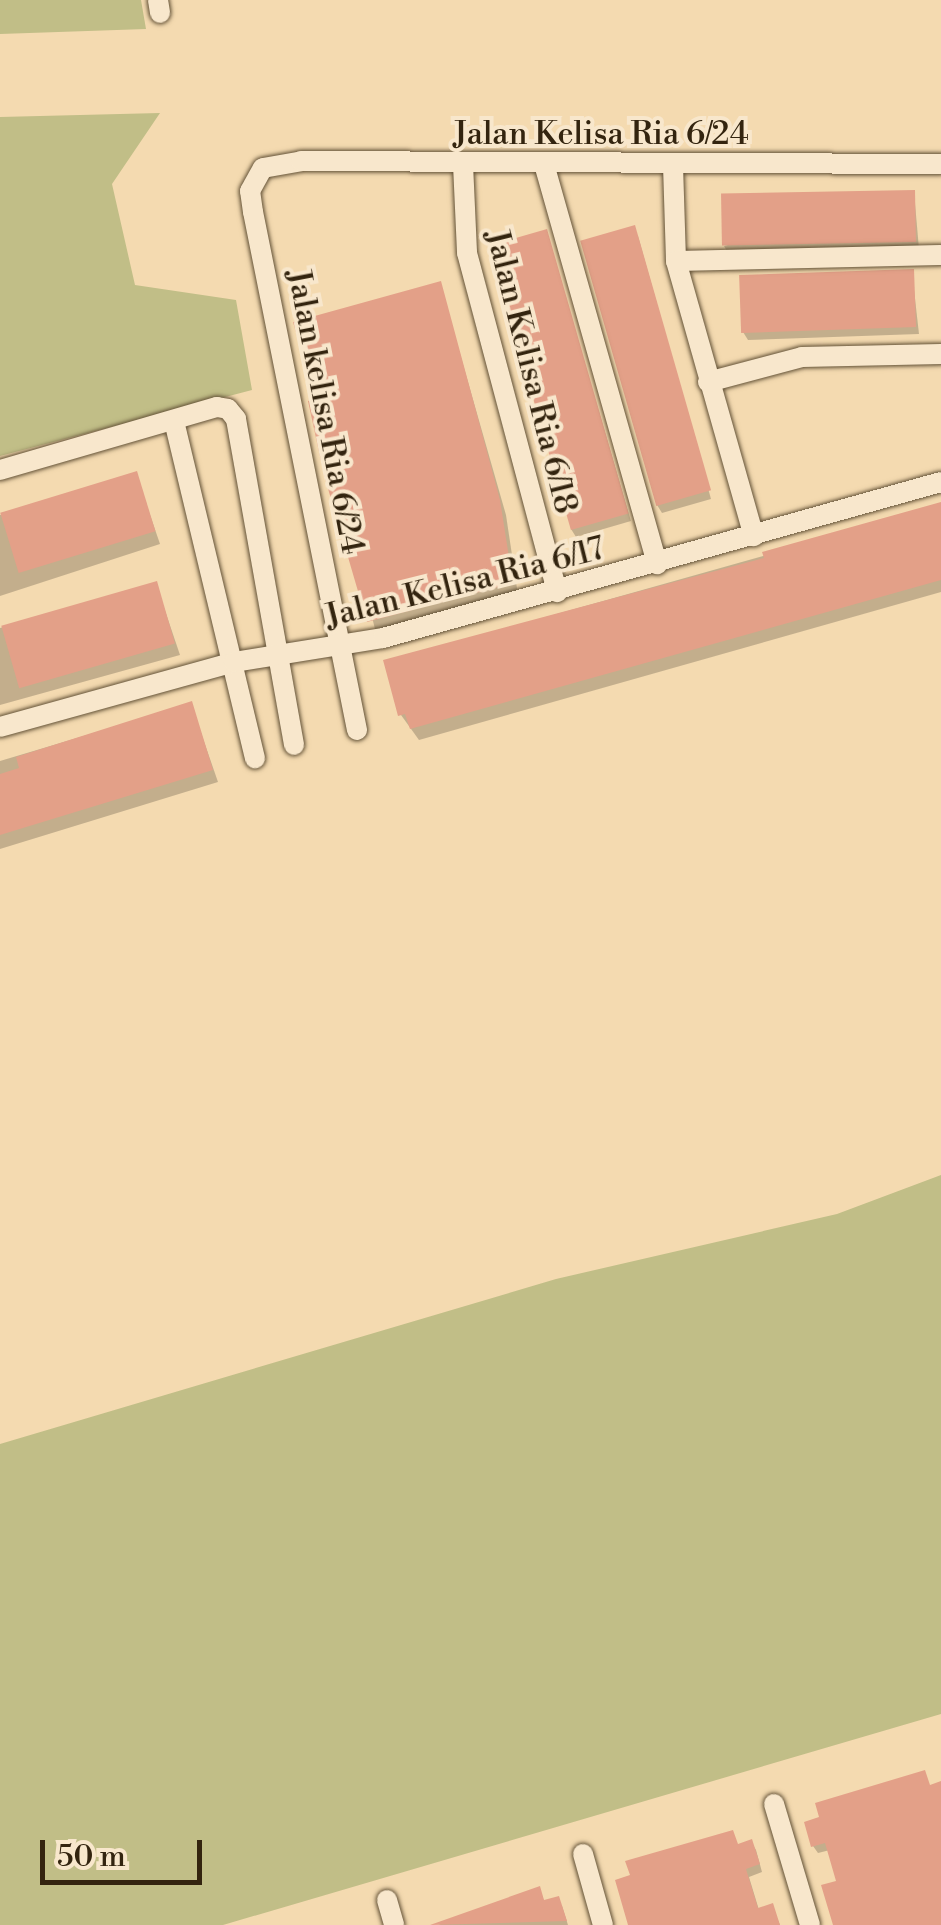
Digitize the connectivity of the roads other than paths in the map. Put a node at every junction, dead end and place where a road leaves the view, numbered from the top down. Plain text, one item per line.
1 (462, 164) junction
2 (544, 164) junction
3 (941, 164) edge
4 (674, 165) junction
5 (263, 168) joint
6 (941, 256) edge
7 (676, 261) junction
8 (941, 354) edge
9 (708, 382) junction
10 (174, 421) junction
11 (0, 470) edge
12 (941, 482) edge
13 (754, 536) junction
14 (656, 564) junction
15 (557, 592) junction
16 (340, 647) junction
17 (281, 656) junction
18 (234, 662) junction
19 (0, 727) edge
20 (357, 730) dead end
21 (294, 744) dead end
22 (255, 758) dead end
23 (774, 1804) dead end
24 (583, 1854) dead end
25 (387, 1900) dead end
26 (394, 1925) edge
27 (602, 1925) edge
28 (810, 1925) edge

1 - 2 street, Jalan Kelisa Ria 6/24
1 - 5 street, Jalan Kelisa Ria 6/24
1 - 15 street, Jalan Kelisa Ria 6/18
2 - 4 street, Jalan Kelisa Ria 6/24
2 - 14 street
3 - 4 street, Jalan Kelisa Ria 6/24
4 - 7 street
5 - 16 street, Jalan kelisa Ria 6/24
6 - 7 street
7 - 9 street
8 - 9 street
9 - 13 street
10 - 11 street
10 - 17 street
10 - 18 street
12 - 13 street, Jalan Kelisa Ria 6/17
13 - 14 street, Jalan Kelisa Ria 6/17
14 - 15 street, Jalan Kelisa Ria 6/17
15 - 16 street, Jalan Kelisa Ria 6/17
16 - 17 street, Jalan Kelisa Ria 6/17
16 - 20 street, Jalan kelisa Ria 6/24
17 - 18 street, Jalan Kelisa Ria 6/17
17 - 21 street
18 - 19 street, Jalan Kelisa Ria 6/17
18 - 22 street
23 - 28 street
24 - 27 street
25 - 26 street

